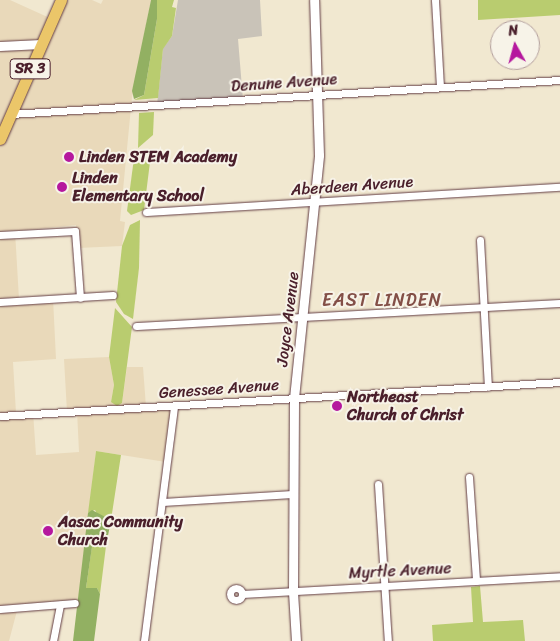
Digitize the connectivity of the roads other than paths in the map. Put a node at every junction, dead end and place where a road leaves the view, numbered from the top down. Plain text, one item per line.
1 (61, 0) edge
2 (314, 0) edge
3 (435, 0) edge
4 (41, 44) junction
5 (0, 46) edge
6 (560, 80) edge
7 (440, 88) junction
8 (318, 95) junction
9 (10, 114) junction
10 (0, 139) edge
11 (560, 187) edge
12 (315, 203) junction
13 (146, 212) dead end
14 (0, 235) edge
15 (480, 240) dead end
16 (112, 295) dead end
17 (80, 298) junction
18 (0, 302) edge
19 (560, 303) edge
20 (484, 307) junction
21 (303, 318) junction
22 (136, 326) dead end
23 (560, 382) edge
24 (488, 387) junction
25 (294, 398) junction
26 (174, 406) junction
27 (0, 416) edge
28 (469, 477) dead end
29 (378, 484) dead end
30 (293, 494) junction
31 (162, 502) junction
32 (560, 576) edge
33 (476, 581) junction
34 (384, 587) junction
35 (293, 592) junction
36 (242, 594) dead end
37 (75, 604) dead end
38 (60, 605) junction
39 (0, 609) edge
40 (53, 641) edge
41 (144, 641) edge
42 (296, 641) edge
43 (388, 641) edge

1 - 4 main road, SR 3
2 - 8 street, Joyce Avenue
3 - 7 street
4 - 5 street
4 - 9 main road, SR 3
6 - 7 street, Denune Avenue
7 - 8 street, Denune Avenue
8 - 9 street, Denune Avenue
8 - 12 street, Joyce Avenue
9 - 10 main road, SR 3
11 - 12 street, Aberdeen Avenue
12 - 13 street, Aberdeen Avenue
12 - 21 street, Joyce Avenue
14 - 17 street
15 - 20 street
16 - 17 street
17 - 18 street
19 - 20 street
20 - 21 street
20 - 24 street
21 - 22 street
21 - 25 street, Joyce Avenue
23 - 24 street, Genessee Avenue
24 - 25 street, Genessee Avenue
25 - 26 street, Genessee Avenue
25 - 30 street, Joyce Avenue
26 - 27 street, Genessee Avenue
26 - 31 street
28 - 33 street
29 - 34 street
30 - 31 street
30 - 35 street, Joyce Avenue
31 - 41 street
32 - 33 street, Myrtle Avenue
33 - 34 street, Myrtle Avenue
34 - 35 street, Myrtle Avenue
34 - 43 street
35 - 36 street, Myrtle Avenue
35 - 42 street, Joyce Avenue
37 - 38 street
38 - 39 street
38 - 40 street

